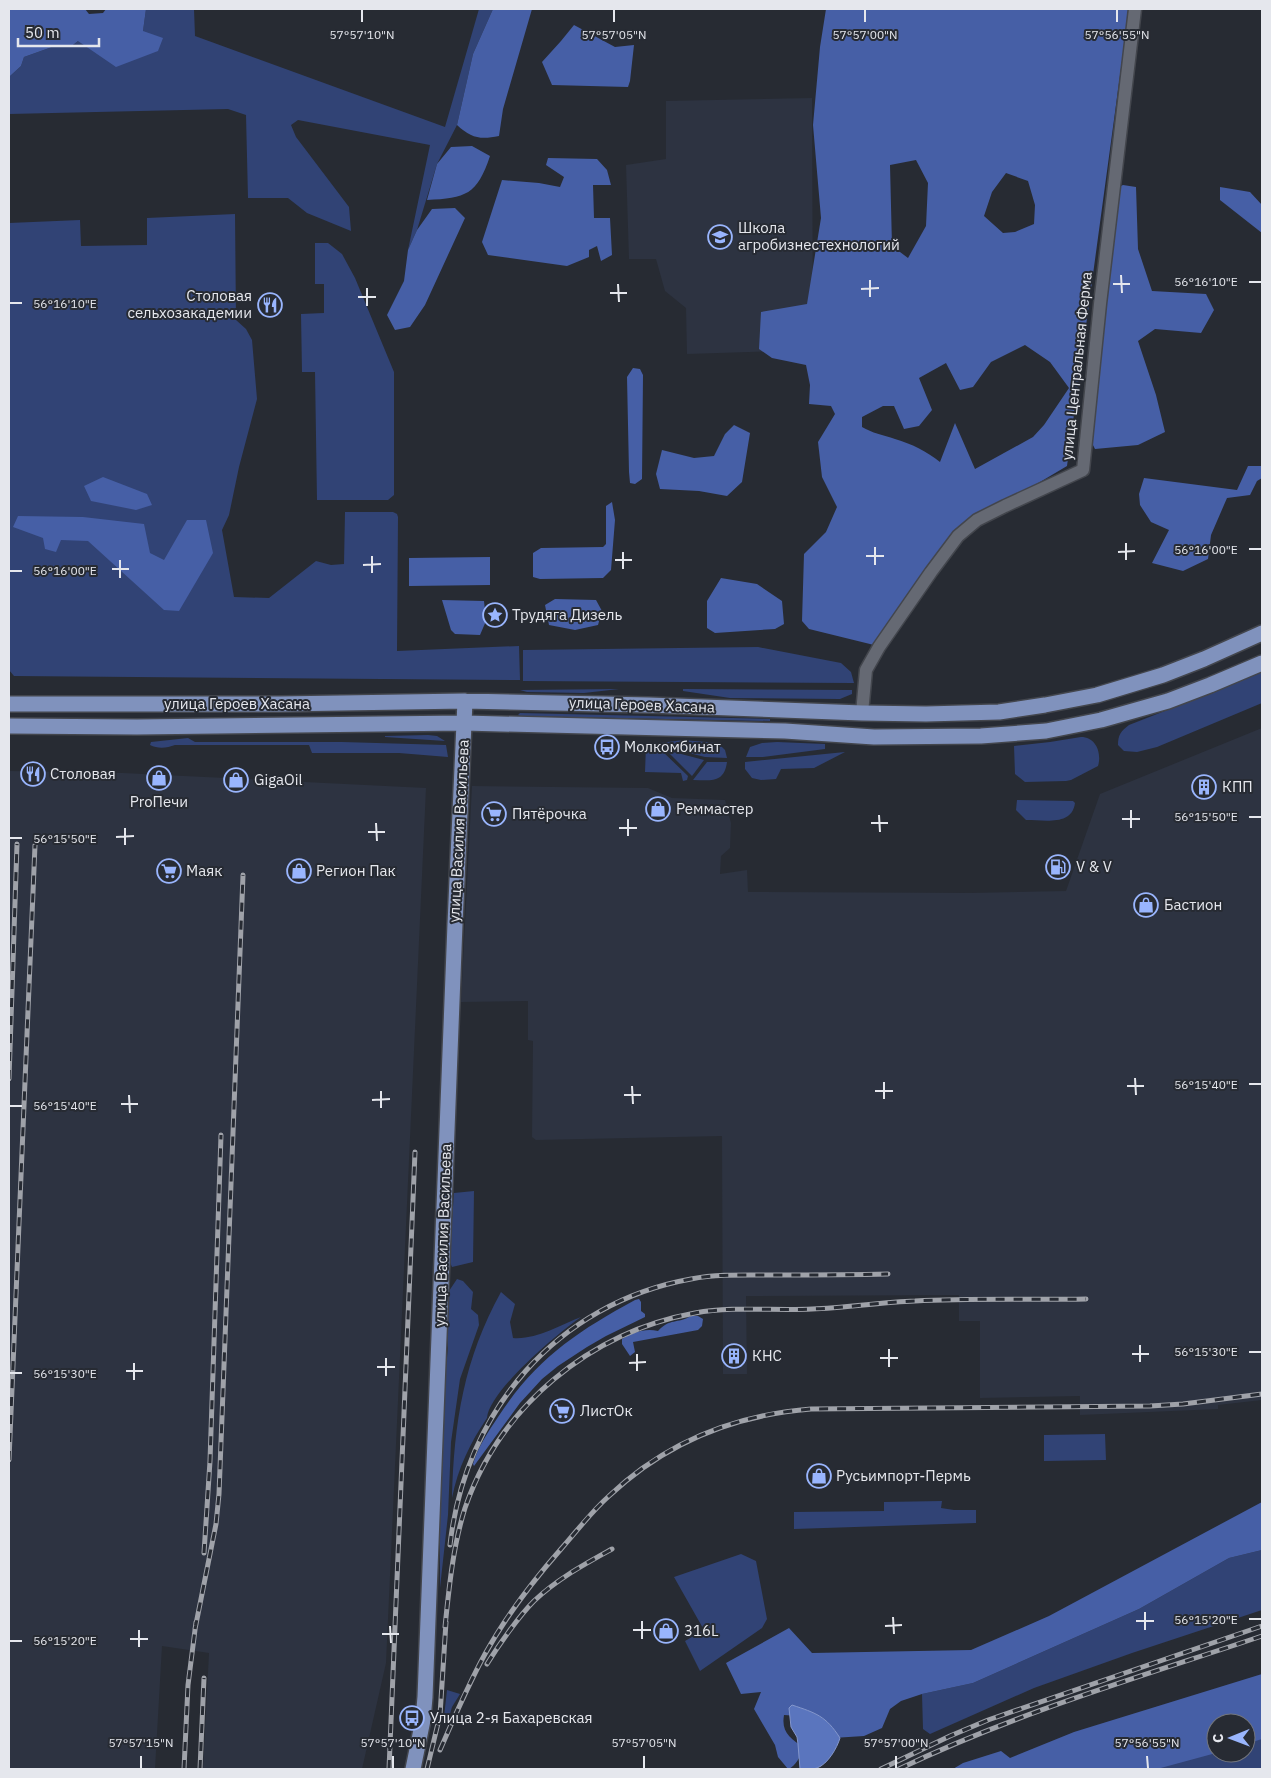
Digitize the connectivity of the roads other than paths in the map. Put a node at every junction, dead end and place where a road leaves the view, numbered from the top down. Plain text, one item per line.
1 (1135, 9) edge
2 (1262, 633) edge
3 (1262, 663) edge
4 (465, 701) junction
5 (9, 704) edge
6 (862, 713) junction
7 (464, 723) junction
8 (9, 726) edge
9 (413, 1769) edge

1 - 6 street, улица Центральная Ферма
2 - 6 main road, улица Героев Хасана
3 - 7 main road, улица Героев Хасана
4 - 5 main road, улица Героев Хасана
4 - 6 main road, улица Героев Хасана
4 - 7 main road, улица Василия Васильева
7 - 8 main road, улица Героев Хасана
7 - 9 main road, улица Василия Васильева

